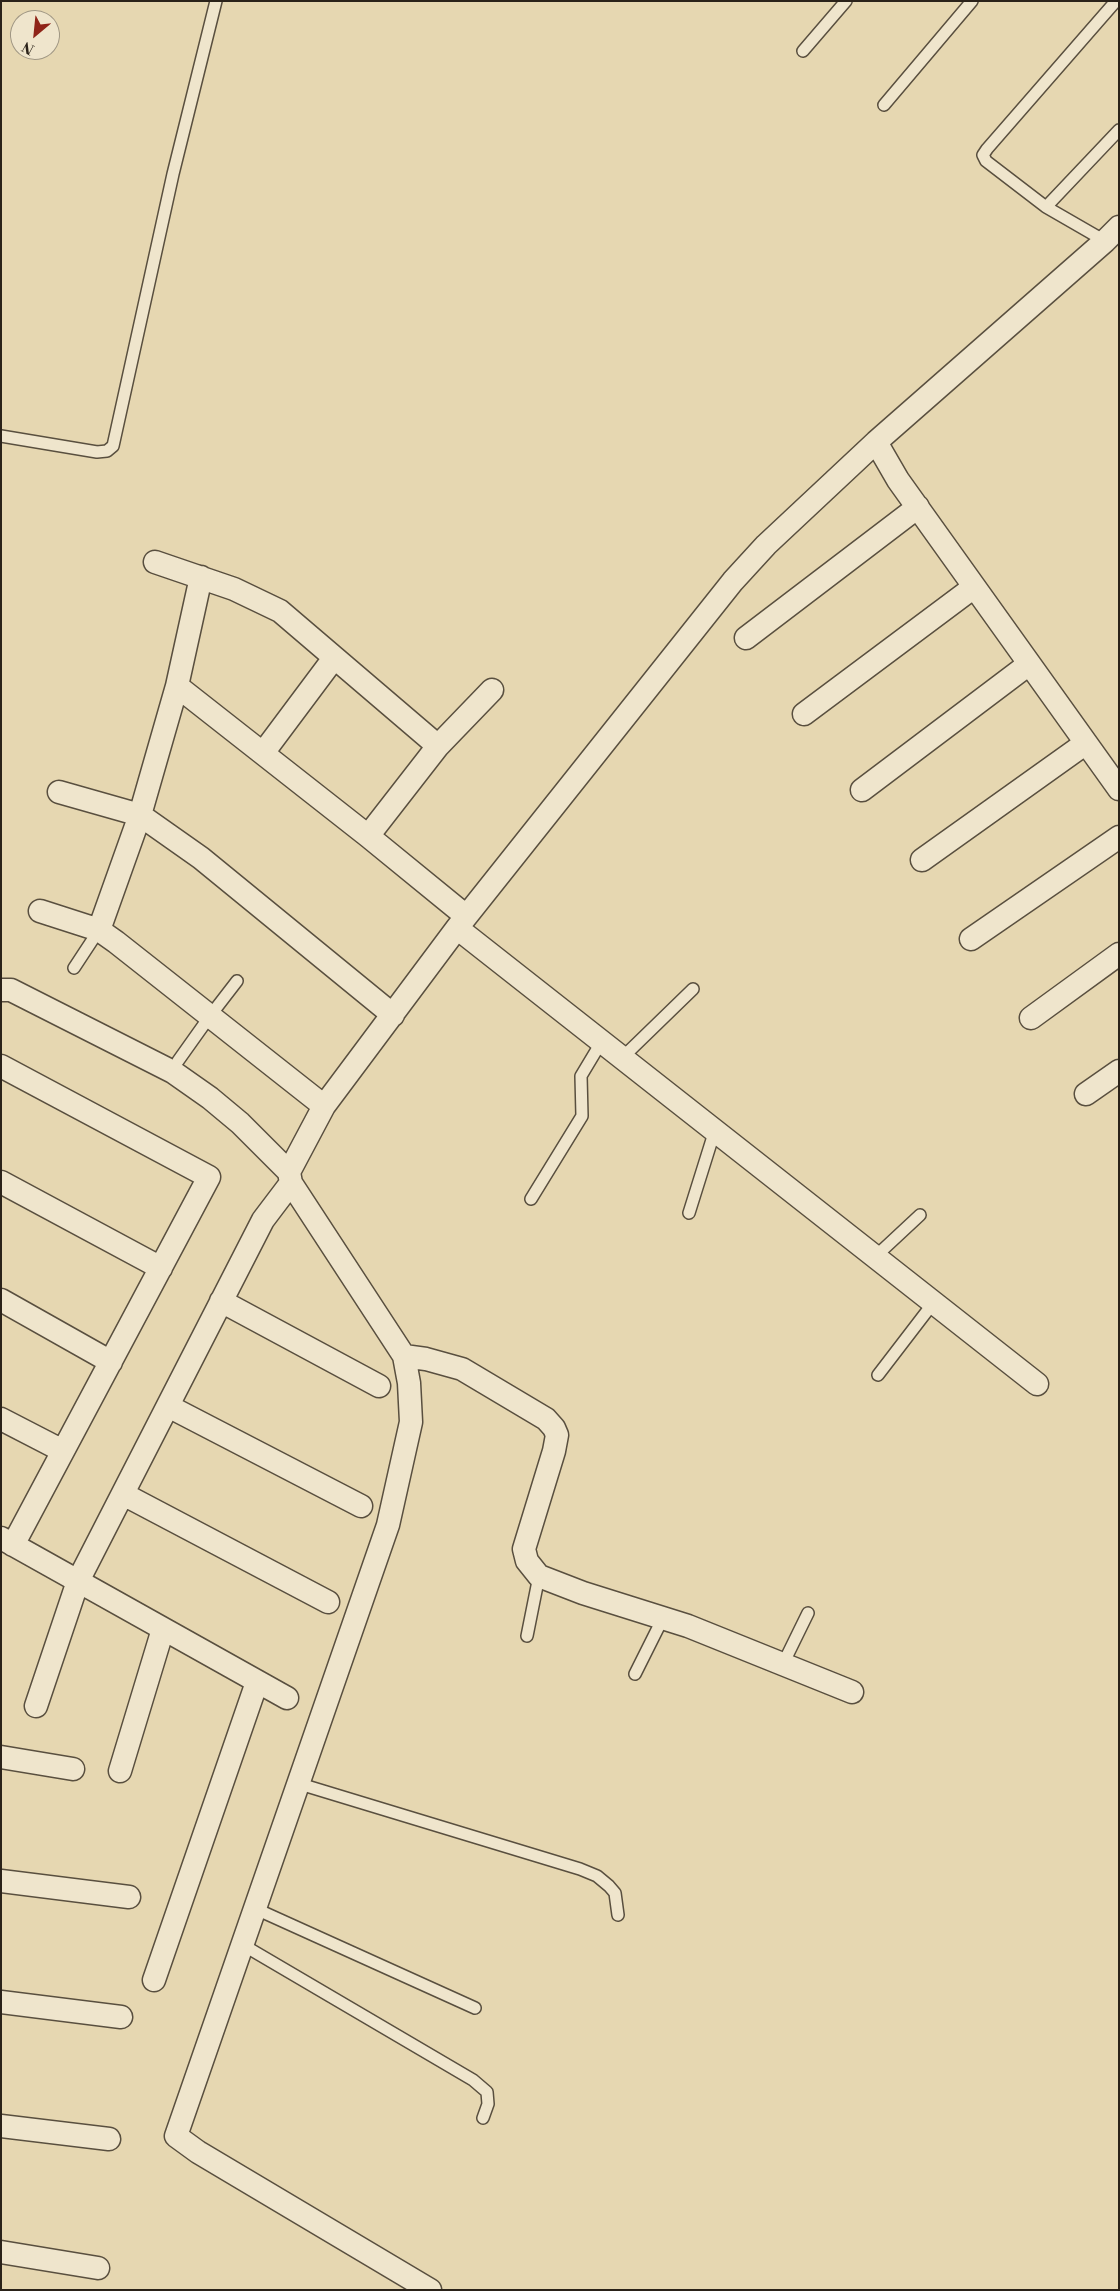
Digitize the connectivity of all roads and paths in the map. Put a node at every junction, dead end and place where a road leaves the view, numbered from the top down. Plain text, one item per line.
1 (216, 1) edge
2 (846, 1) edge
3 (972, 1) edge
4 (1116, 1) edge
5 (803, 52) dead end
6 (884, 105) dead end
7 (1119, 130) edge
8 (1046, 207) junction
9 (1112, 234) edge
10 (1, 436) edge
11 (876, 442) junction
12 (918, 507) junction
13 (155, 562) dead end
14 (201, 577) junction
15 (974, 586) junction
16 (746, 638) dead end
17 (334, 658) junction
18 (1029, 664) junction
19 (177, 686) junction
20 (492, 690) dead end
21 (804, 714) dead end
22 (1086, 743) junction
23 (438, 746) junction
24 (262, 753) junction
25 (862, 790) dead end
26 (1119, 790) edge
27 (59, 792) dead end
28 (140, 815) junction
29 (368, 836) junction
30 (1119, 836) edge
31 (922, 860) dead end
32 (40, 911) dead end
33 (462, 922) junction
34 (99, 930) junction
35 (971, 939) dead end
36 (1119, 954) edge
37 (74, 968) dead end
38 (237, 982) dead end
39 (693, 989) dead end
40 (1, 990) edge
41 (393, 1015) junction
42 (210, 1016) junction
43 (1032, 1018) dead end
44 (602, 1041) junction
45 (623, 1057) junction
46 (178, 1061) dead end
47 (1, 1066) edge
48 (1119, 1071) edge
49 (1086, 1094) dead end
50 (324, 1106) junction
51 (715, 1130) junction
52 (290, 1178) junction
53 (1, 1182) edge
54 (531, 1199) dead end
55 (689, 1213) dead end
56 (920, 1215) dead end
57 (876, 1256) junction
58 (161, 1268) junction
59 (1, 1300) edge
60 (221, 1301) junction
61 (934, 1302) junction
62 (404, 1356) junction
63 (111, 1362) junction
64 (878, 1375) dead end
65 (1037, 1384) dead end
66 (378, 1386) dead end
67 (168, 1406) junction
68 (1, 1419) edge
69 (63, 1451) junction
70 (123, 1494) junction
71 (361, 1506) dead end
72 (7, 1542) edge
73 (539, 1576) junction
74 (78, 1582) junction
75 (328, 1602) dead end
76 (808, 1613) dead end
77 (663, 1618) junction
78 (163, 1629) junction
79 (527, 1636) dead end
80 (782, 1664) junction
81 (635, 1674) dead end
82 (257, 1682) junction
83 (852, 1692) dead end
84 (287, 1698) dead end
85 (36, 1706) dead end
86 (1, 1757) edge
87 (74, 1769) dead end
88 (120, 1771) dead end
89 (300, 1784) junction
90 (1, 1880) edge
91 (129, 1897) dead end
92 (256, 1909) junction
93 (618, 1915) dead end
94 (243, 1945) junction
95 (154, 1980) dead end
96 (1, 2002) edge
97 (474, 2008) dead end
98 (121, 2017) dead end
99 (483, 2118) dead end
100 (1, 2126) edge
101 (110, 2139) dead end
102 (1, 2252) edge
103 (98, 2268) dead end
104 (430, 2290) edge

1 - 10 lane
2 - 5 lane
3 - 6 lane
4 - 8 lane
7 - 8 lane
8 - 9 lane
9 - 11 street
11 - 12 street
11 - 33 street
12 - 15 street
12 - 16 street
13 - 14 street
14 - 17 street
14 - 19 street
15 - 18 street
15 - 21 street
17 - 23 street
17 - 24 street
18 - 22 street
18 - 25 street
19 - 24 street
19 - 28 street
20 - 23 street
22 - 26 street
22 - 31 street
23 - 29 street
24 - 29 street
27 - 28 street
28 - 34 street
28 - 41 street
29 - 33 street
30 - 35 street
32 - 34 street
33 - 41 street
33 - 44 street
34 - 37 lane
34 - 42 street
36 - 43 street
38 - 42 lane
39 - 45 lane
40 - 52 street
41 - 50 street
42 - 46 lane
42 - 50 street
44 - 45 street
44 - 54 lane
45 - 51 street
47 - 58 street
48 - 49 street
50 - 52 street
51 - 55 lane
51 - 57 street
52 - 60 street
52 - 62 street
53 - 58 street
56 - 57 lane
57 - 61 street
58 - 63 street
59 - 63 street
60 - 66 street
60 - 67 street
61 - 64 lane
61 - 65 street
62 - 73 street
62 - 89 street
63 - 69 street
67 - 70 street
67 - 71 street
68 - 69 street
69 - 72 street
70 - 74 street
70 - 75 street
72 - 74 street
73 - 77 street
73 - 79 lane
74 - 78 street
74 - 85 street
76 - 80 lane
77 - 80 street
77 - 81 lane
78 - 82 street
78 - 88 street
80 - 83 street
82 - 84 street
82 - 95 street
86 - 87 street
89 - 92 street
89 - 93 lane
90 - 91 street
92 - 94 street
92 - 97 lane
94 - 99 lane
94 - 104 street
96 - 98 street
100 - 101 street
102 - 103 street

